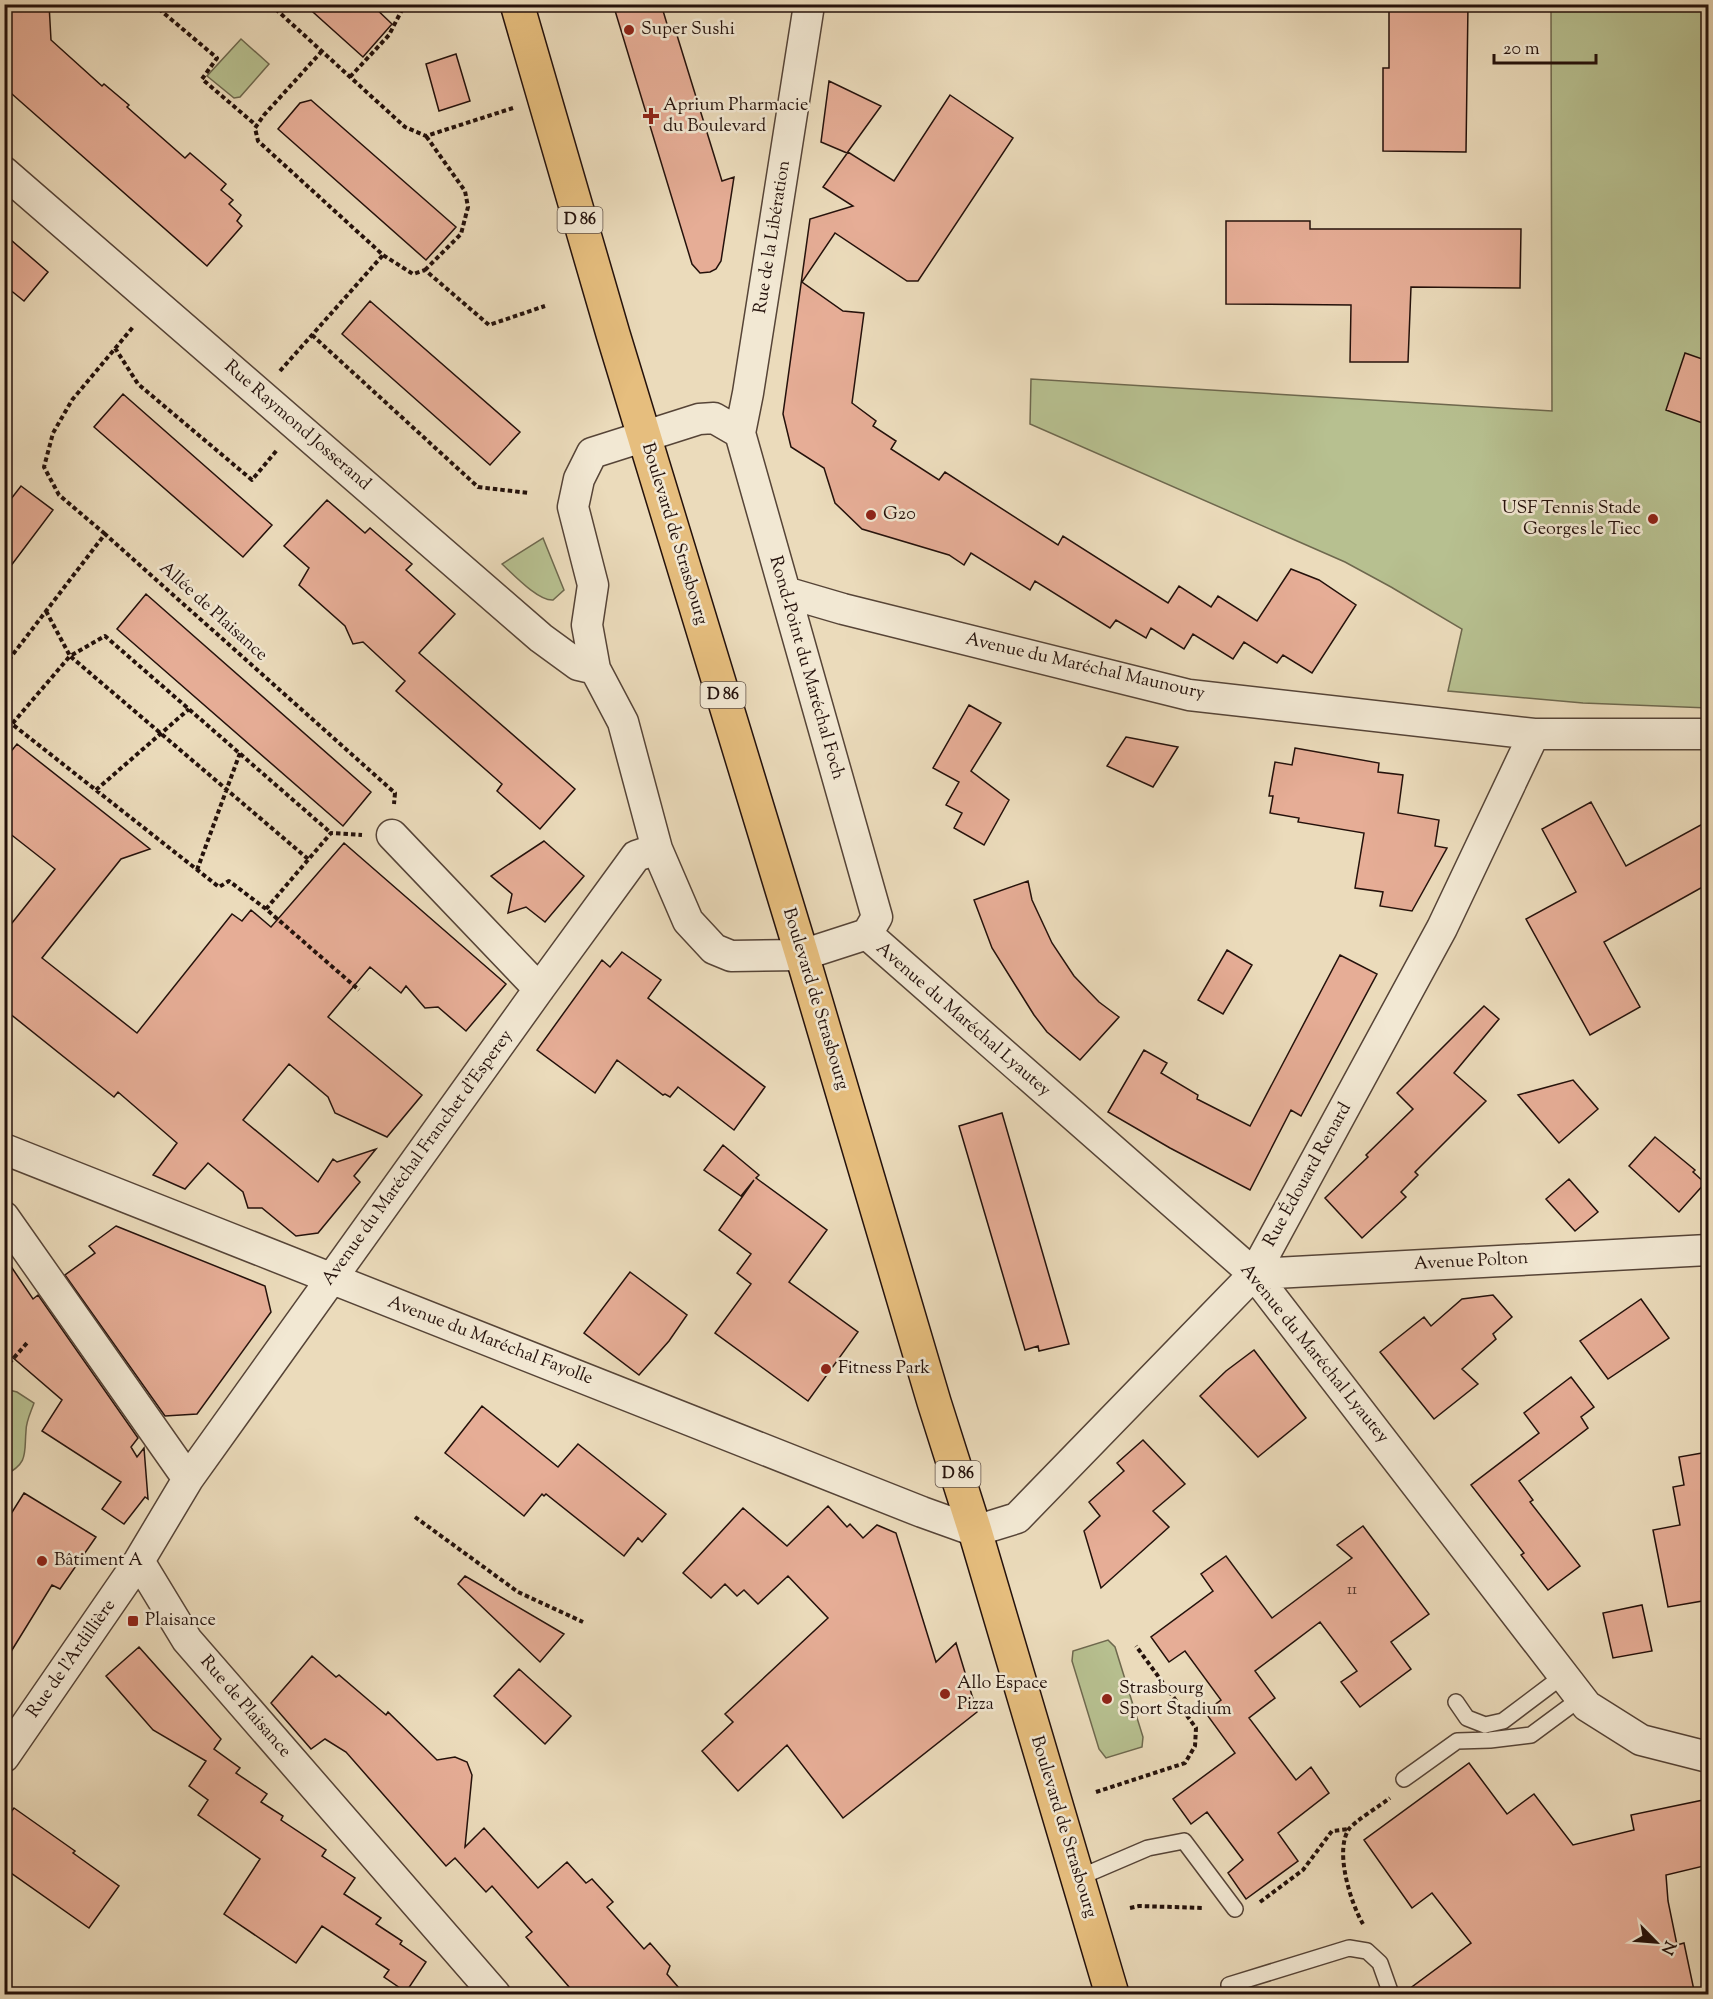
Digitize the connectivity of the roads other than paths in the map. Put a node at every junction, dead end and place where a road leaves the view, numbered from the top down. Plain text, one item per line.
1 (517, 4) edge
2 (809, 5) edge
3 (4, 172) edge
4 (740, 433) junction
5 (644, 436) junction
6 (785, 592) junction
7 (595, 669) junction
8 (1534, 734) junction
9 (1708, 734) edge
10 (392, 836) road end
11 (657, 849) junction
12 (867, 934) junction
13 (802, 955) junction
14 (539, 989) junction
15 (4, 1149) edge
16 (4, 1217) edge
17 (1698, 1251) edge
18 (1254, 1274) junction
19 (331, 1280) junction
20 (189, 1479) junction
21 (975, 1530) junction
22 (139, 1561) junction
23 (1573, 1687) junction
24 (1456, 1702) dead end
25 (4, 1757) edge
26 (1708, 1757) edge
27 (1404, 1779) road end
28 (1078, 1878) junction
29 (1235, 1909) dead end
30 (1229, 1985) dead end
31 (495, 1995) edge
32 (1112, 1995) edge
33 (1391, 1995) edge

1 - 5 main road, Boulevard de Strasbourg / D 86
2 - 4 street, Rue de la Libération
3 - 7 street, Rue Raymond Josserand
4 - 5 street
4 - 6 street, Rond-Point du Maréchal Foch
5 - 7 street
5 - 13 main road, Boulevard de Strasbourg / D 86
6 - 8 street, Avenue du Maréchal Maunoury
6 - 12 street, Rond-Point du Maréchal Foch
7 - 11 street
8 - 9 street, Avenue du Maréchal Maunoury
8 - 18 street, Rue Édouard Renard
10 - 14 street
11 - 13 street
11 - 14 street, Avenue du Maréchal Franchet d'Esperey
12 - 13 street
12 - 18 street, Avenue du Maréchal Lyautey
13 - 21 main road, Boulevard de Strasbourg / D 86
14 - 19 street, Avenue du Maréchal Franchet d'Esperey
15 - 19 street, Avenue du Maréchal Fayolle
16 - 20 street
17 - 18 street, Avenue Polton
18 - 21 street, Rue Édouard Renard
18 - 23 street, Avenue du Maréchal Lyautey
19 - 20 street, Avenue du Maréchal Franchet d'Esperey
19 - 21 street, Avenue du Maréchal Fayolle
20 - 22 street
21 - 28 main road, Boulevard de Strasbourg / D 86
22 - 25 street, Rue de l'Ardillière
22 - 31 street, Rue de Plaisance
23 - 24 lane
23 - 26 street, Avenue du Maréchal Lyautey
23 - 27 lane
28 - 29 lane
28 - 32 main road, Boulevard de Strasbourg / D 86
30 - 33 lane

